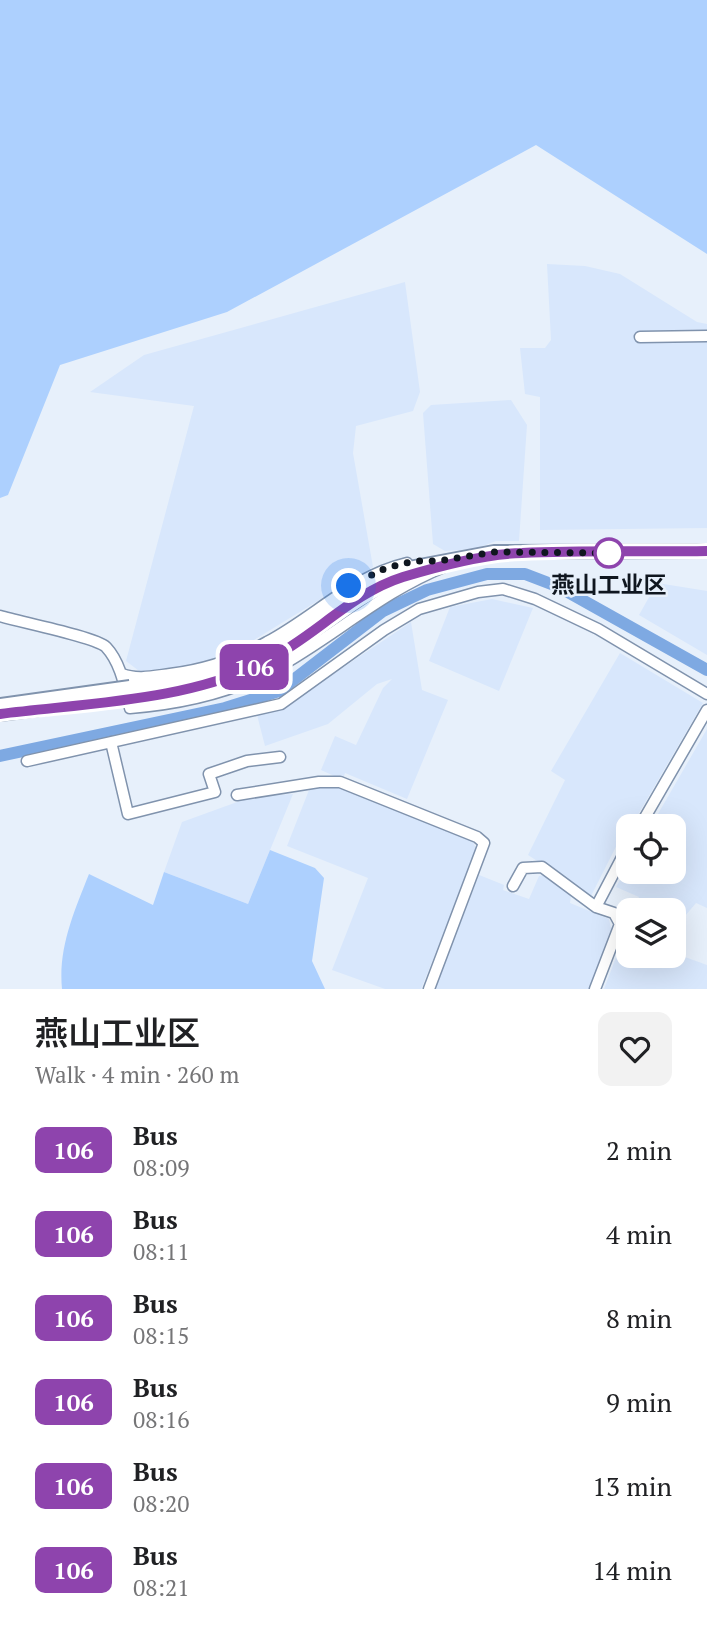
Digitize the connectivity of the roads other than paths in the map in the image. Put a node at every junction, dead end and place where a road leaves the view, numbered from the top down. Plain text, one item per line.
1 (707, 336) edge
2 (640, 337) dead end
3 (707, 551) edge
4 (442, 564) junction
5 (0, 616) edge
6 (122, 674) junction
7 (131, 692) junction
8 (707, 694) edge
9 (0, 705) edge
10 (707, 710) edge
11 (0, 714) edge
12 (111, 743) junction
13 (280, 757) dead end
14 (27, 761) dead end
15 (237, 795) dead end
16 (647, 814) edge
17 (616, 869) edge
18 (513, 886) dead end
19 (596, 907) junction
20 (429, 989) edge
21 (595, 989) edge

1 - 2 street
3 - 4 main road
4 - 6 street
4 - 6 street
4 - 7 main road
5 - 6 street
7 - 9 main road, bridge
7 - 11 main road, bridge
8 - 12 street
10 - 16 street
12 - 13 street
12 - 14 street
15 - 20 street
17 - 19 street
18 - 19 street
19 - 21 street

